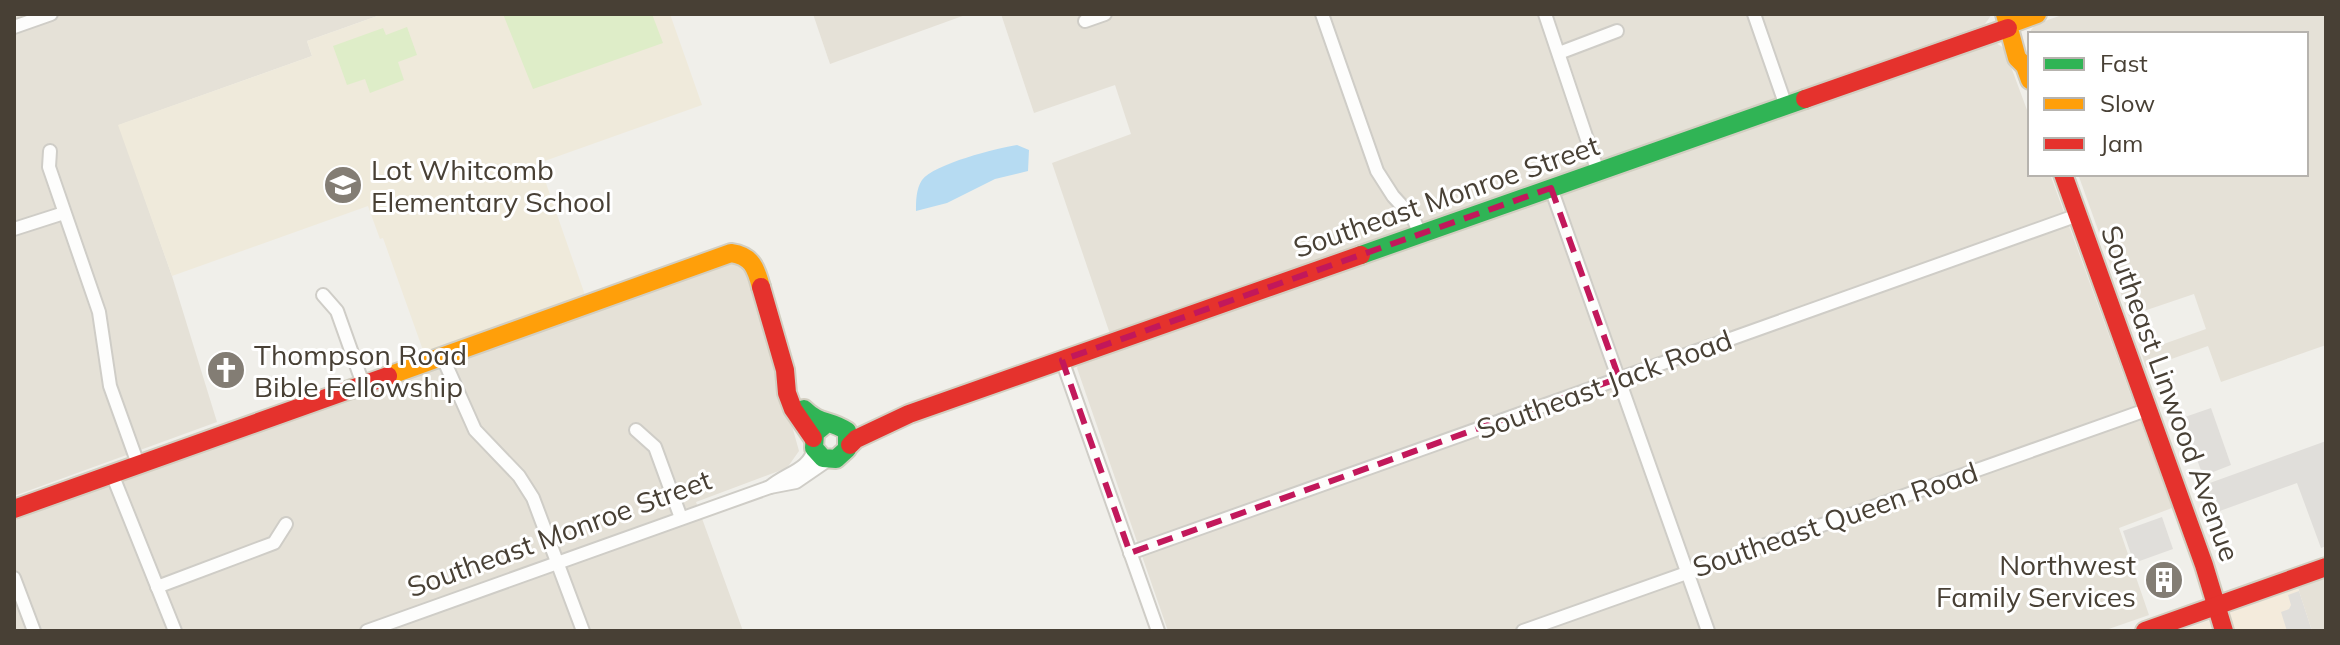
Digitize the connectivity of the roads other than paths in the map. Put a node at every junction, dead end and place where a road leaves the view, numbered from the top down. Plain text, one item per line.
1 (51, 14) edge
2 (1105, 14) edge
3 (1322, 14) edge
4 (1545, 14) edge
5 (1754, 14) edge
6 (2037, 14) edge
7 (2012, 19) edge
8 (1085, 21) dead end
9 (14, 27) edge
10 (1617, 31) dead end
11 (1559, 53) junction
12 (2027, 73) edge
13 (1786, 106) junction
14 (50, 151) dead end
15 (1598, 172) junction
16 (2064, 176) edge
17 (1551, 188) junction
18 (64, 213) junction
19 (2078, 215) junction
20 (14, 229) edge
21 (1420, 234) junction
22 (323, 295) dead end
23 (442, 356) junction
24 (1062, 360) junction
25 (1619, 378) junction
26 (363, 384) junction
27 (2149, 409) junction
28 (636, 430) dead end
29 (829, 440) junction
30 (138, 464) junction
31 (112, 474) junction
32 (14, 509) edge
33 (681, 518) junction
34 (286, 524) dead end
35 (1130, 553) junction
36 (557, 563) junction
37 (2326, 567) edge
38 (1686, 572) junction
39 (14, 578) edge
40 (157, 587) junction
41 (2217, 606) junction
42 (34, 631) edge
43 (175, 631) edge
44 (367, 631) edge
45 (583, 631) edge
46 (1158, 631) edge
47 (1523, 631) edge
48 (1708, 631) edge
49 (2145, 631) edge
50 (2224, 631) edge

1 - 9 street
2 - 8 street
3 - 21 street
4 - 11 street
5 - 13 street
6 - 7 street, Southeast Monroe Street
7 - 12 street
7 - 13 street, Southeast Monroe Street
10 - 11 street
11 - 15 street
13 - 15 street, Southeast Monroe Street
14 - 18 street
15 - 17 street, Southeast Monroe Street
16 - 19 street, Southeast Linwood Avenue
17 - 21 street, Southeast Monroe Street
17 - 25 street
18 - 20 street
18 - 30 street
19 - 25 street, Southeast Jack Road
19 - 27 street, Southeast Linwood Avenue
21 - 24 street, Southeast Monroe Street
22 - 26 street
23 - 26 street
23 - 29 street
23 - 36 street
24 - 29 street, Southeast Monroe Street
24 - 35 street
25 - 35 street, Southeast Jack Road
25 - 38 street
26 - 30 street
27 - 38 street, Southeast Queen Road
27 - 41 street, Southeast Linwood Avenue
28 - 33 street
29 - 33 street, Southeast Monroe Street
30 - 31 street
31 - 32 street
31 - 40 street
33 - 36 street, Southeast Monroe Street
34 - 40 street
35 - 46 street
36 - 44 street, Southeast Monroe Street
36 - 45 street
37 - 41 street
38 - 47 street, Southeast Queen Road
38 - 48 street
39 - 42 street
40 - 43 street
41 - 49 street
41 - 50 street, Southeast Linwood Avenue

